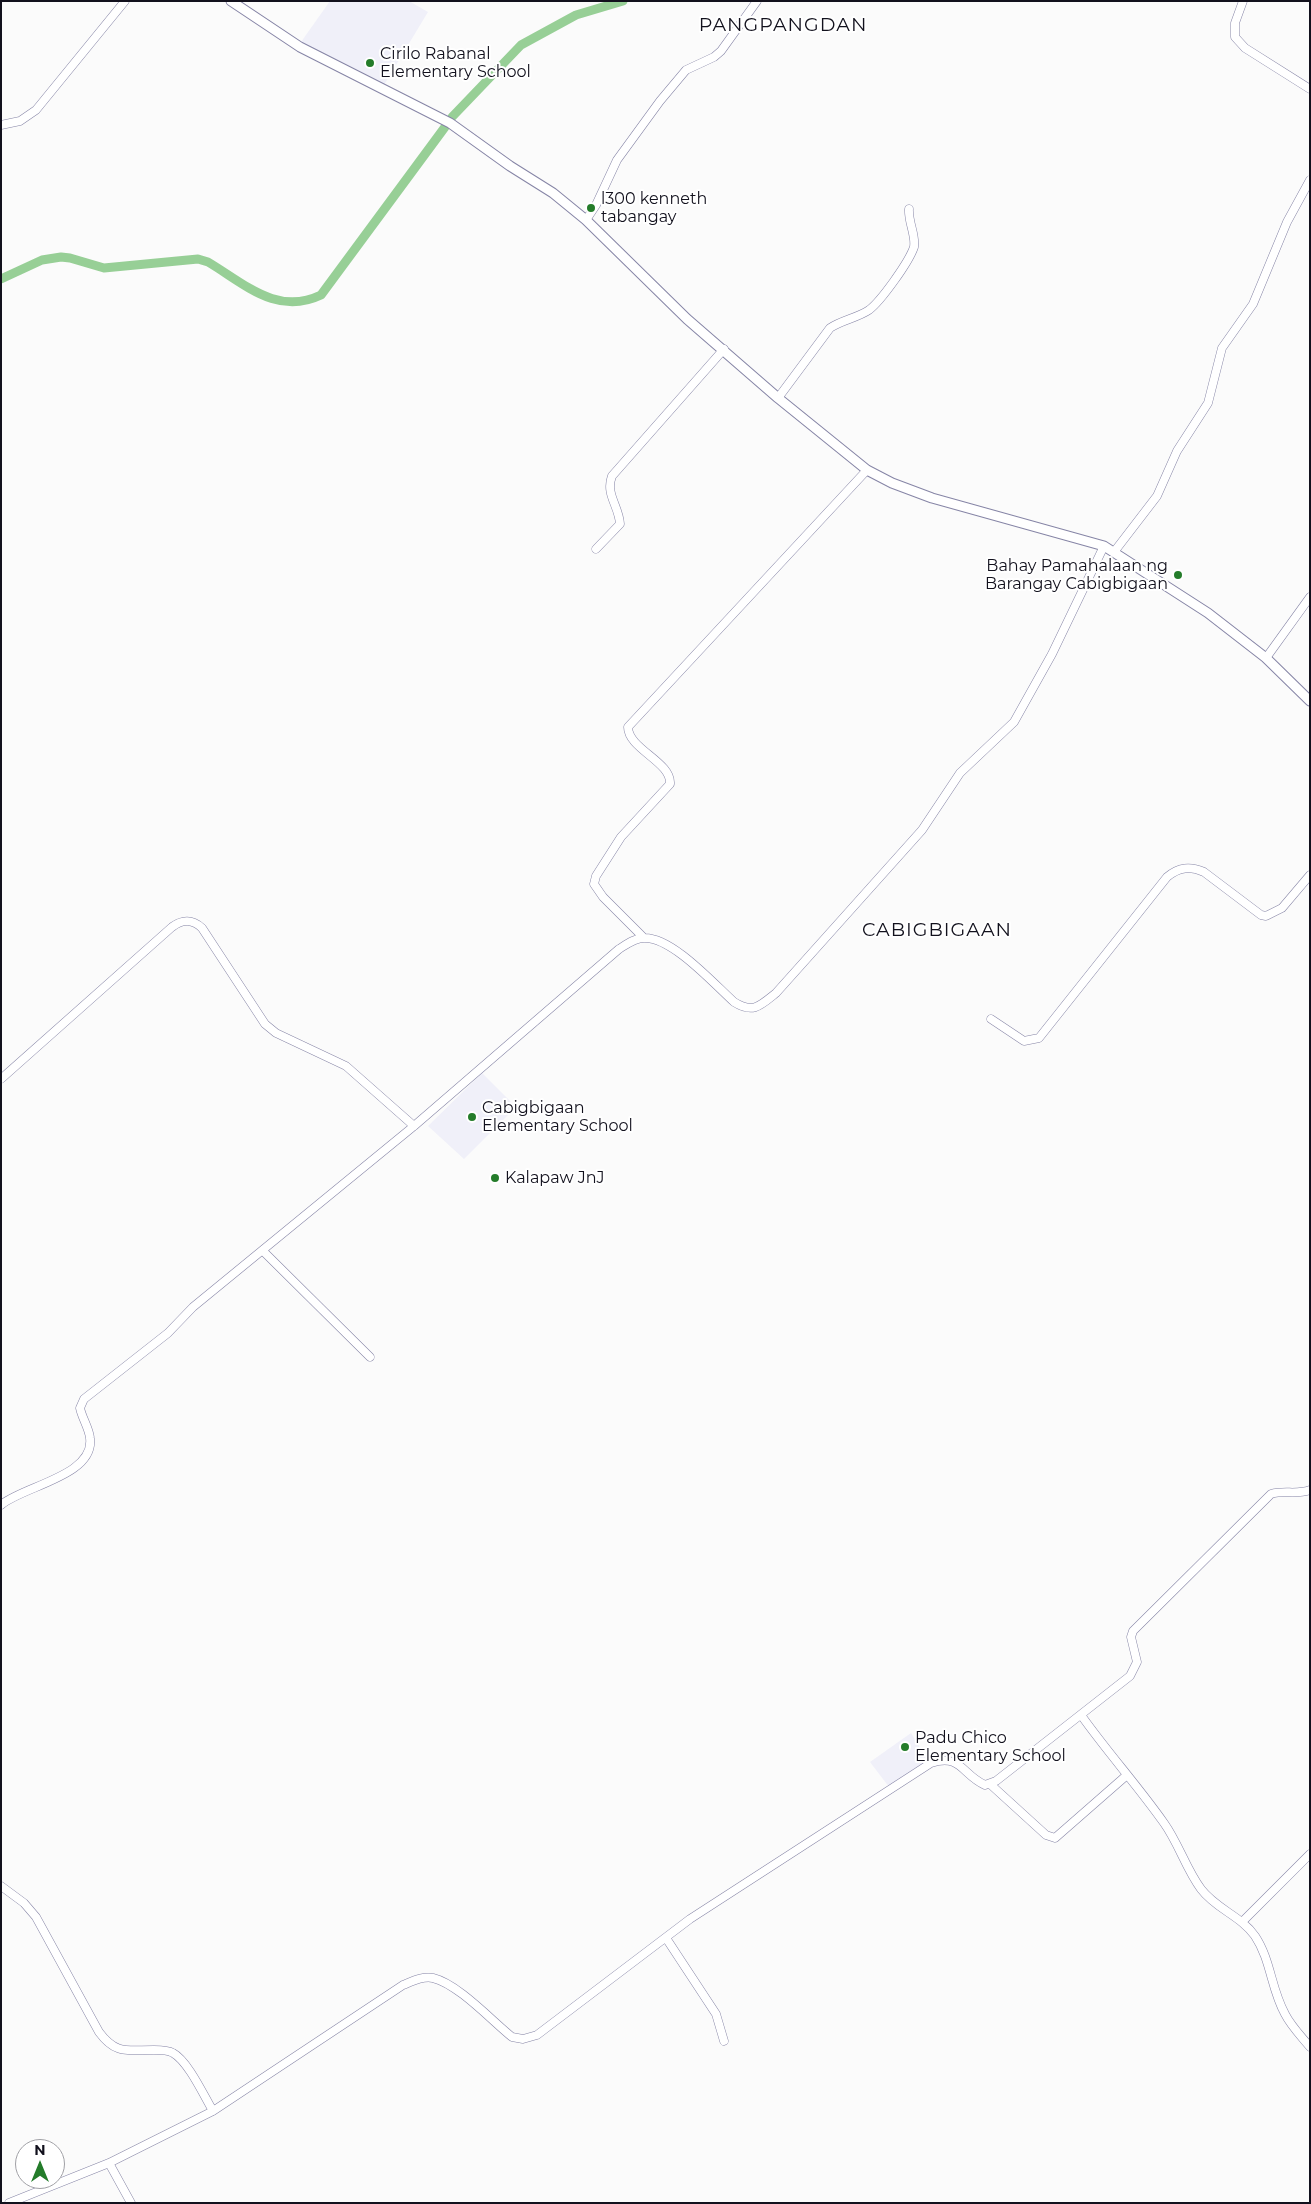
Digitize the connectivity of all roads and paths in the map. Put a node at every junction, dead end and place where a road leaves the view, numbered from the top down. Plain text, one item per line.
1 (126, 1) edge
2 (231, 1) edge
3 (757, 1) edge
4 (1244, 1) edge
5 (1310, 89) edge
6 (1, 125) edge
7 (1310, 180) edge
8 (909, 209) dead end
9 (586, 220) junction
10 (724, 349) junction
11 (778, 398) junction
12 (867, 470) junction
13 (1104, 546) junction
14 (596, 549) dead end
15 (1114, 552) junction
16 (1310, 597) edge
17 (1266, 658) junction
18 (1310, 701) edge
19 (1310, 875) edge
20 (643, 938) junction
21 (991, 1019) dead end
22 (1, 1079) edge
23 (414, 1126) junction
24 (263, 1251) junction
25 (370, 1357) dead end
26 (1310, 1490) edge
27 (1, 1505) edge
28 (1082, 1715) junction
29 (1127, 1775) junction
30 (990, 1784) junction
31 (1310, 1854) edge
32 (1, 1886) edge
33 (1243, 1921) junction
34 (666, 1938) junction
35 (724, 2041) dead end
36 (1310, 2047) edge
37 (213, 2111) junction
38 (109, 2163) junction
39 (9, 2203) edge
40 (130, 2203) edge

1 - 6 street
2 - 9 street
3 - 9 street
4 - 5 street
7 - 15 street
8 - 11 street
9 - 10 street
10 - 11 street
10 - 14 street
11 - 12 street
12 - 13 street
12 - 20 street
13 - 15 street
13 - 20 street
15 - 17 street
16 - 17 street
17 - 18 street
19 - 21 street
20 - 23 street
22 - 23 street
23 - 24 street
24 - 25 street
24 - 27 street
26 - 28 street
28 - 29 street
28 - 30 street
29 - 30 street
29 - 33 street
30 - 34 street
31 - 33 street
32 - 37 street
33 - 36 street
34 - 35 street
34 - 37 street
37 - 38 street
38 - 39 street
38 - 40 street

